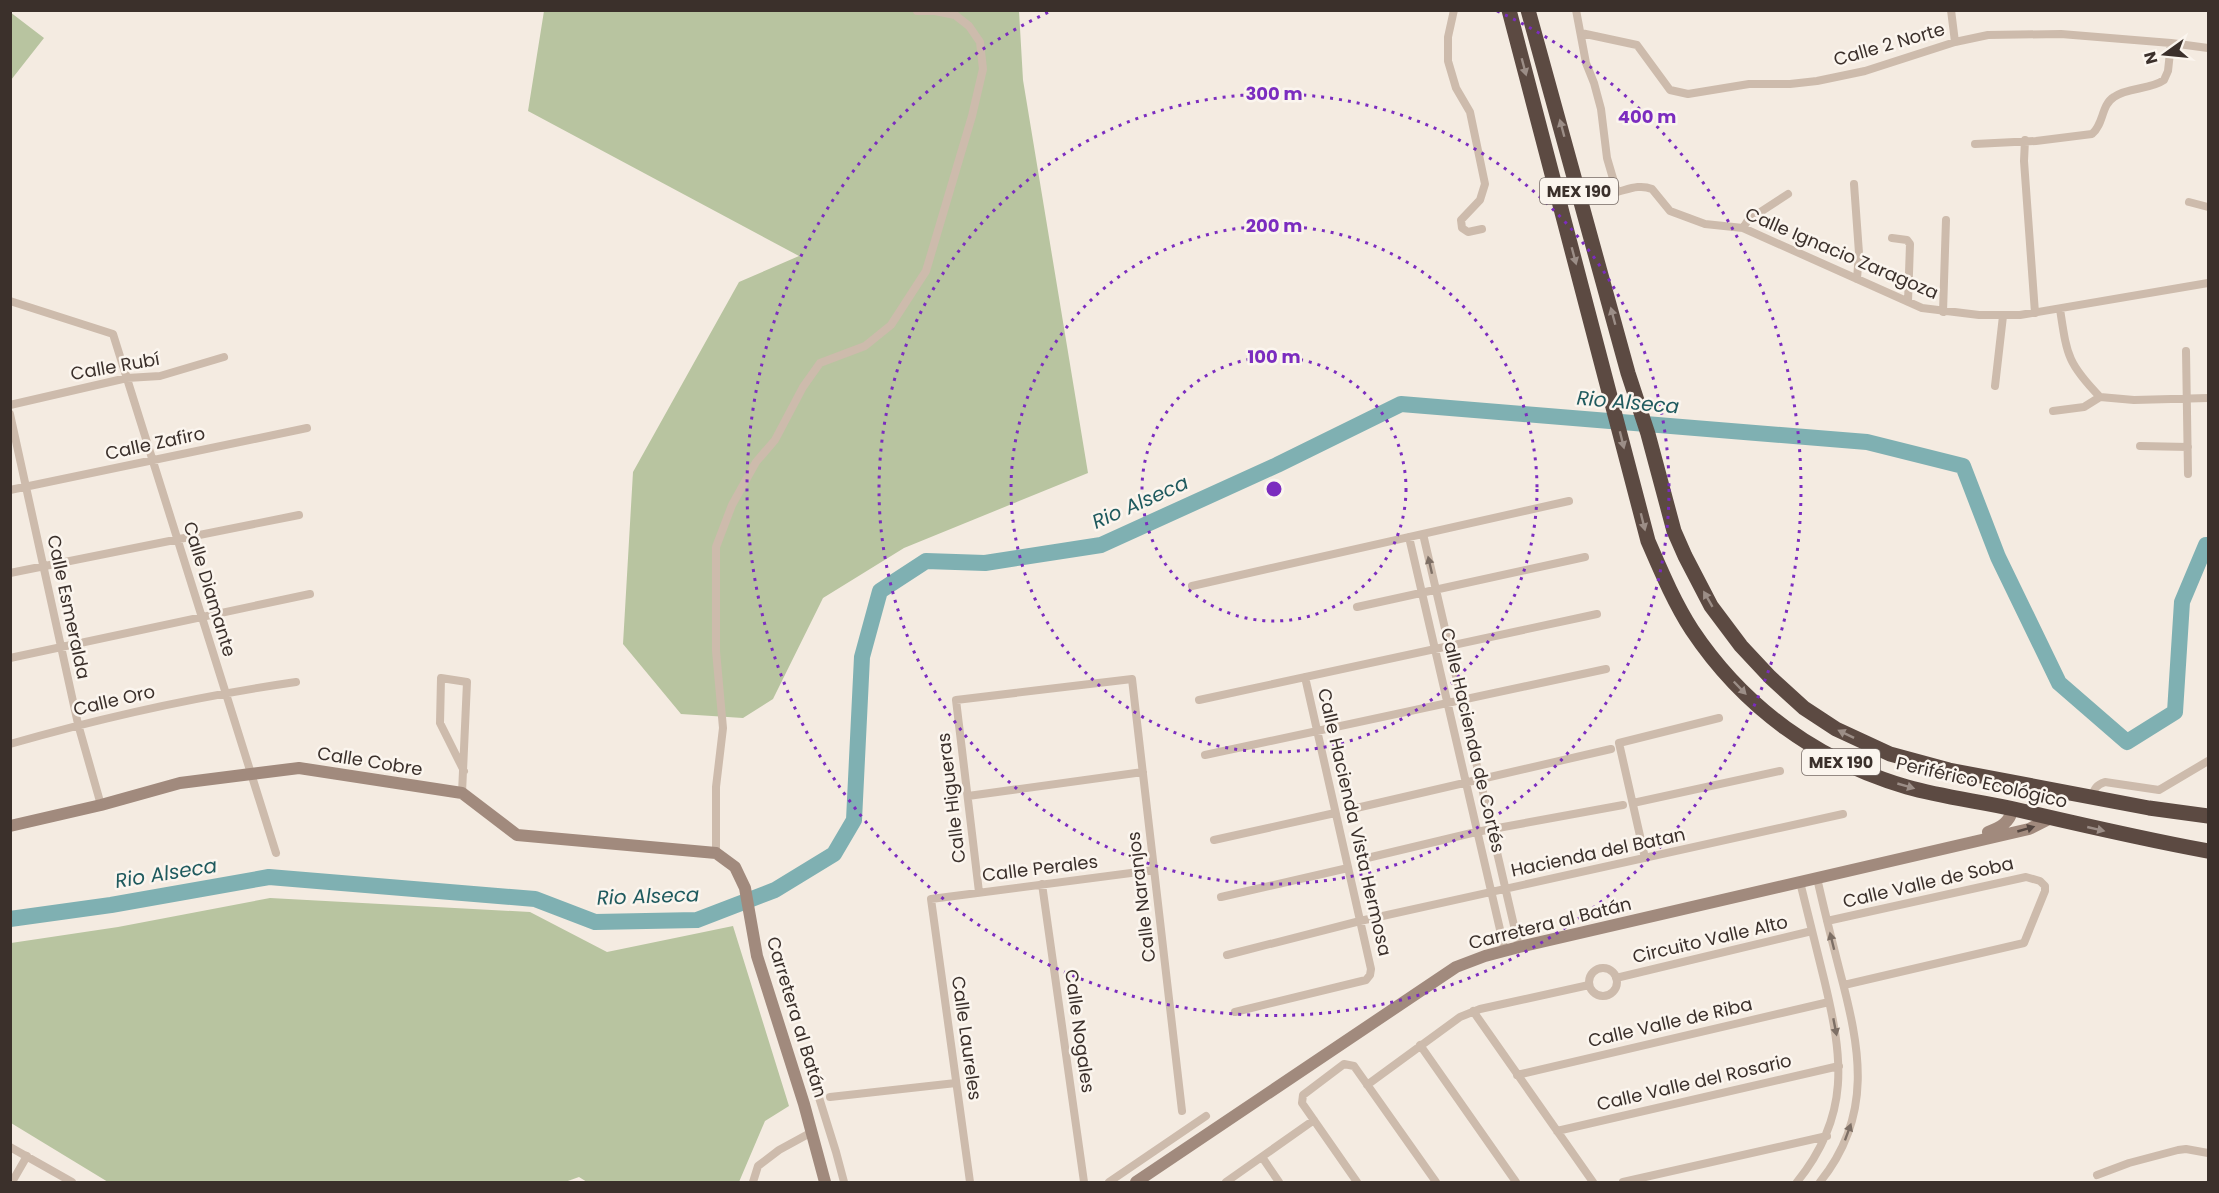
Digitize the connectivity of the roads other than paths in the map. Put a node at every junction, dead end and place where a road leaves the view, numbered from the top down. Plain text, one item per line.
1 (1454, 10) edge
2 (1509, 10) edge
3 (1528, 10) edge
4 (1576, 10) edge
5 (1952, 10) edge
6 (917, 11) edge
7 (1581, 33) junction
8 (1955, 42) junction
9 (2171, 42) junction
10 (2208, 48) edge
11 (2025, 140) junction
12 (1975, 144) dead end
13 (1854, 184) dead end
14 (1788, 194) dead end
15 (2189, 202) dead end
16 (2208, 207) edge
17 (1946, 220) dead end
18 (1743, 228) junction
19 (1482, 229) dead end
20 (1892, 238) dead end
21 (1857, 279) junction
22 (2208, 283) edge
23 (10, 301) edge
24 (1908, 302) junction
25 (2060, 309) junction
26 (1943, 312) junction
27 (2035, 313) junction
28 (2003, 316) junction
29 (2186, 351) dead end
30 (224, 357) dead end
31 (127, 378) junction
32 (1995, 386) dead end
33 (2100, 397) junction
34 (2208, 398) edge
35 (2188, 399) junction
36 (10, 405) edge
37 (2053, 411) dead end
38 (10, 414) edge
39 (307, 428) dead end
40 (2140, 446) dead end
41 (2188, 447) junction
42 (153, 461) junction
43 (2188, 474) dead end
44 (26, 487) junction
45 (10, 490) edge
46 (1569, 501) dead end
47 (299, 515) dead end
48 (1423, 534) junction
49 (1409, 537) junction
50 (177, 539) junction
51 (1585, 557) dead end
52 (43, 565) junction
53 (10, 573) edge
54 (1192, 586) dead end
55 (1436, 590) junction
56 (1422, 593) junction
57 (310, 594) dead end
58 (1357, 607) dead end
59 (1598, 614) dead end
60 (201, 616) junction
61 (1449, 646) junction
62 (61, 647) junction
63 (1435, 649) junction
64 (10, 658) edge
65 (1606, 669) dead end
66 (1305, 677) junction
67 (1132, 679) joint
68 (296, 682) dead end
69 (225, 692) junction
70 (1199, 700) dead end
71 (1461, 700) junction
72 (1447, 703) junction
73 (1719, 718) dead end
74 (78, 724) junction
75 (1317, 731) junction
76 (10, 744) edge
77 (1611, 749) dead end
78 (1205, 755) dead end
79 (2208, 762) edge
80 (464, 771) junction
81 (1780, 771) dead end
82 (1143, 772) junction
83 (250, 773) junction
84 (1480, 779) junction
85 (1466, 783) junction
86 (462, 793) junction
87 (968, 796) junction
88 (2092, 797) junction
89 (1628, 804) junction
90 (101, 806) junction
91 (1352, 809) dead end
92 (2013, 809) junction
93 (1335, 813) junction
94 (1843, 814) dead end
95 (2208, 816) edge
96 (2051, 818) junction
97 (10, 826) edge
98 (1491, 829) junction
99 (1476, 832) junction
100 (1214, 840) dead end
101 (1960, 845) junction
102 (2208, 851) edge
103 (276, 853) dead end
104 (716, 853) junction
105 (1645, 858) junction
106 (1363, 859) dead end
107 (1348, 868) junction
108 (1154, 870) junction
109 (1817, 878) junction
110 (1800, 882) junction
111 (1042, 884) junction
112 (1505, 889) junction
113 (979, 892) junction
114 (1491, 892) junction
115 (1221, 897) dead end
116 (931, 899) joint
117 (1360, 921) junction
118 (1827, 921) junction
119 (1812, 931) junction
120 (1519, 947) junction
121 (1505, 951) junction
122 (1227, 955) dead end
123 (1839, 966) junction
124 (1822, 970) junction
125 (1616, 978) junction
126 (1589, 985) junction
127 (1844, 985) junction
128 (1829, 1002) junction
129 (1473, 1011) junction
130 (1235, 1012) dead end
131 (1420, 1045) junction
132 (806, 1056) dead end
133 (1839, 1066) junction
134 (1517, 1075) junction
135 (956, 1083) junction
136 (1367, 1085) junction
137 (830, 1097) dead end
138 (820, 1101) junction
139 (804, 1104) junction
140 (1182, 1111) dead end
141 (1206, 1116) dead end
142 (1314, 1120) junction
143 (1557, 1131) junction
144 (812, 1132) junction
145 (1827, 1136) junction
146 (10, 1148) edge
147 (2208, 1153) edge
148 (27, 1156) junction
149 (1262, 1157) junction
150 (2097, 1175) dead end
151 (12, 1182) edge
152 (72, 1182) edge
153 (753, 1182) edge
154 (825, 1182) edge
155 (844, 1182) edge
156 (970, 1182) edge
157 (1084, 1182) edge
158 (1109, 1182) edge
159 (1136, 1182) edge
160 (1226, 1182) edge
161 (1280, 1182) edge
162 (1357, 1182) edge
163 (1436, 1182) edge
164 (1516, 1182) edge
165 (1593, 1182) edge
166 (1623, 1182) edge
167 (1797, 1182) edge
168 (1820, 1182) edge

1 - 19 street
2 -> 92 highway, Periférico Ecológico / MEX 190
88 -> 3 highway, Periférico Ecológico / MEX 190
4 - 7 street
5 - 8 street
6 - 104 street
7 - 8 street, Calle 2 Norte
7 - 18 street, Calle Ignacio Zaragoza
8 - 9 street, Calle 2 Norte
9 - 10 street, Calle 2 Norte
9 - 11 street
11 - 12 street
11 - 27 street
13 - 21 street
14 - 18 street
15 - 16 street
17 - 26 street
18 - 21 street, Calle Ignacio Zaragoza
20 - 24 street
21 - 24 street, Calle Ignacio Zaragoza
22 - 25 street, Calle Ignacio Zaragoza
23 - 31 street, Calle Diamante
24 - 26 street, Calle Ignacio Zaragoza
25 - 27 street, Calle Ignacio Zaragoza
25 - 33 street
26 - 28 street, Calle Ignacio Zaragoza
27 - 28 street, Calle Ignacio Zaragoza
28 - 32 street
29 - 35 street
30 - 31 street, Calle Rubí
31 - 36 street, Calle Rubí
31 - 42 street, Calle Diamante
33 - 35 street
33 - 37 street
34 - 35 street
35 - 41 street
38 - 44 street, Calle Esmeralda
39 - 42 street, Calle Zafiro
40 - 41 street
41 - 43 street
42 - 44 street, Calle Zafiro
42 - 50 street, Calle Diamante
44 - 45 street, Calle Zafiro
44 - 52 street, Calle Esmeralda
46 - 48 street
47 - 50 street
48 - 49 street
55 -> 48 street, Calle Hacienda de Cortés
49 - 54 street
49 - 56 street, Calle Hacienda de Cortés
50 - 52 street
50 - 60 street, Calle Diamante
51 - 55 street
52 - 53 street
52 - 62 street, Calle Esmeralda
55 - 56 street
55 - 61 street, Calle Hacienda de Cortés
56 - 58 street
56 - 63 street, Calle Hacienda de Cortés
57 - 60 street
59 - 61 street
60 - 62 street
60 - 69 street, Calle Diamante
61 - 63 street
61 - 71 street, Calle Hacienda de Cortés
62 - 64 street
62 - 74 street, Calle Esmeralda
63 - 66 street
63 - 72 street, Calle Hacienda de Cortés
65 - 71 street
66 - 70 street
66 - 75 street, Calle Hacienda Vista Hermosa
67 - 82 street, Calle Naranjos
67 - 87 street, Calle Higueras
68 - 69 street, Calle Oro
69 - 74 street, Calle Oro
69 - 83 street, Calle Diamante
71 - 72 street
71 - 84 street, Calle Hacienda de Cortés
72 - 75 street
72 - 85 street, Calle Hacienda de Cortés
73 - 89 street
74 - 76 street, Calle Oro
74 - 90 street, Calle Esmeralda
75 - 78 street
75 - 93 street, Calle Hacienda Vista Hermosa
77 - 84 street
79 - 88 street
80 - 80 street
80 - 86 street
81 - 89 street
82 - 87 street
82 - 108 street, Calle Naranjos
83 - 86 street, Calle Cobre
83 - 90 street, Calle Cobre
83 - 103 street, Calle Diamante
84 - 85 street
84 - 98 street, Calle Hacienda de Cortés
85 - 91 street
85 - 99 street, Calle Hacienda de Cortés
86 - 104 street, Calle Cobre
87 - 113 street, Calle Higueras
88 - 95 highway, Periférico Ecológico / MEX 190
89 - 98 street
89 - 105 street
90 - 97 street, Calle Cobre
92 - 96 highway, Periférico Ecológico / MEX 190
92 - 101 street, Carretera al Batán
93 - 100 street
93 - 107 street, Calle Hacienda Vista Hermosa
94 - 105 street, Hacienda del Batan
101 -> 96 street, Carretera al Batán
96 -> 102 highway, Periférico Ecológico / MEX 190
98 - 99 street
98 - 112 street, Calle Hacienda de Cortés
99 - 106 street
99 - 114 street, Calle Hacienda de Cortés
101 - 109 street, Carretera al Batán
104 - 139 street, Carretera al Batán
105 - 112 street, Hacienda del Batan
107 - 115 street
107 - 117 street, Calle Hacienda Vista Hermosa
108 - 111 street, Calle Perales
108 - 140 street, Calle Naranjos
109 - 110 street, Carretera al Batán
109 - 118 street
110 - 119 street
110 - 120 street, Carretera al Batán
111 - 113 street, Calle Perales
111 - 157 street, Calle Nogales
112 - 114 street, Hacienda del Batan
112 - 120 street, Calle Hacienda de Cortés
113 - 116 street, Calle Perales
114 - 117 street, Hacienda del Batan
114 - 121 street, Calle Hacienda de Cortés
116 - 135 street, Calle Laureles
117 - 122 street, Hacienda del Batan
117 - 130 street, Calle Hacienda Vista Hermosa
123 -> 118 street
118 - 127 street, Calle Valle de Soba
119 - 124 street
119 - 125 street, Circuito Valle Alto
120 - 121 street, Carretera al Batán
121 - 159 street, Carretera al Batán
123 - 124 street
123 - 127 street
124 - 128 street
125 - 126 street
125 - 126 street
126 - 129 street
168 -> 127 street
128 -> 133 street
128 - 134 street, Calle Valle de Riba
129 - 131 street
129 - 134 street
131 - 136 street
131 - 164 street
132 - 138 street
133 - 143 street, Calle Valle del Rosario
133 - 145 street
134 - 143 street
135 - 137 street
135 - 156 street, Calle Laureles
136 - 142 street
136 - 163 street
138 - 139 street
138 - 155 street
139 - 144 street, Carretera al Batán
141 - 158 street
142 - 149 street
142 - 162 street
143 - 165 street
144 - 153 street
144 - 154 street, Carretera al Batán
145 - 166 street
145 - 167 street
146 - 148 street
147 - 150 street
148 - 151 street
148 - 152 street
149 - 160 street
149 - 161 street

